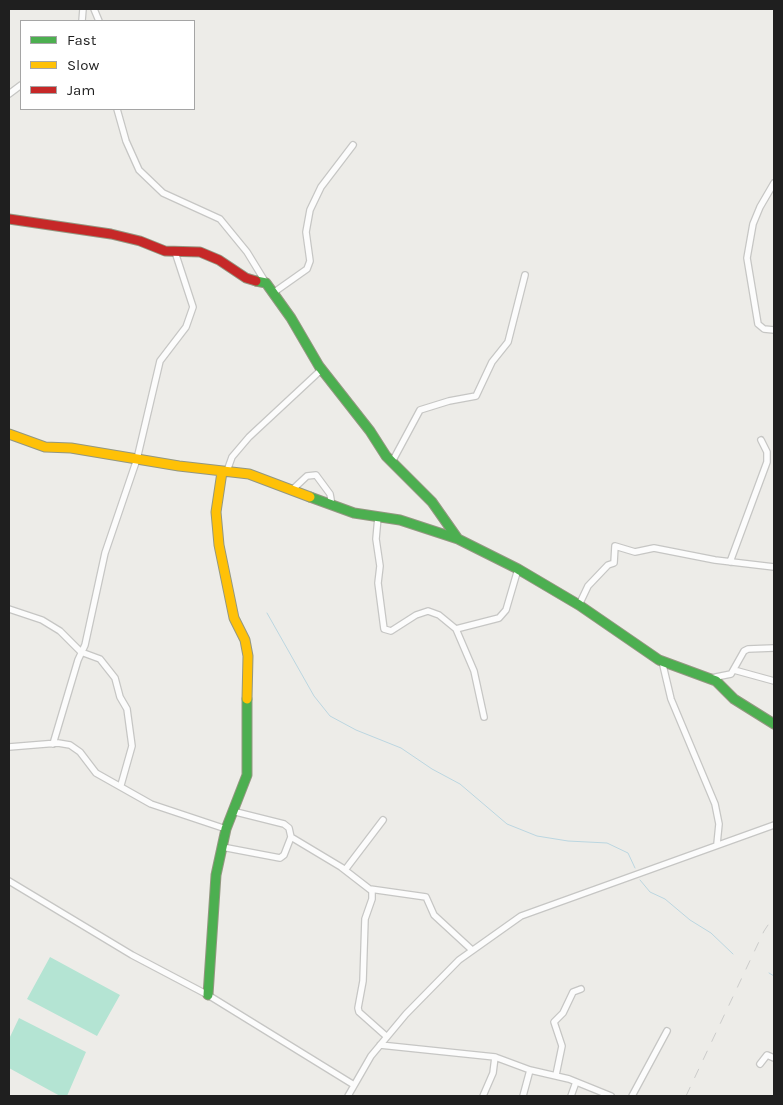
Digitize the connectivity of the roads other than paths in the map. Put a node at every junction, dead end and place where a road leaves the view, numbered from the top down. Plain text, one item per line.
1 (20, 86) edge
2 (9, 94) edge
3 (117, 110) edge
4 (353, 145) dead end
5 (774, 183) edge
6 (9, 219) edge
7 (175, 252) junction
8 (525, 275) dead end
9 (266, 283) junction
10 (274, 293) junction
11 (774, 330) edge
12 (321, 370) junction
13 (9, 434) edge
14 (761, 440) dead end
15 (137, 459) junction
16 (392, 462) junction
17 (224, 471) junction
18 (292, 490) junction
19 (332, 505) junction
20 (378, 517) junction
21 (458, 539) junction
22 (730, 562) junction
23 (774, 567) edge
24 (518, 569) junction
25 (579, 605) junction
26 (9, 609) edge
27 (456, 629) junction
28 (774, 648) edge
29 (82, 652) junction
30 (662, 661) junction
31 (734, 670) junction
32 (710, 678) junction
33 (774, 681) edge
34 (484, 717) dead end
35 (774, 724) edge
36 (53, 744) junction
37 (9, 747) edge
38 (121, 785) junction
39 (232, 811) junction
40 (384, 820) dead end
41 (774, 825) edge
42 (226, 829) junction
43 (291, 837) junction
44 (717, 844) junction
45 (222, 847) junction
46 (345, 870) junction
47 (9, 882) edge
48 (370, 889) junction
49 (472, 950) junction
50 (581, 989) dead end
51 (208, 995) junction
52 (666, 1031) dead end
53 (386, 1036) junction
54 (380, 1045) junction
55 (495, 1057) junction
56 (774, 1058) edge
57 (760, 1064) dead end
58 (530, 1070) junction
59 (556, 1076) junction
60 (576, 1082) junction
61 (354, 1085) junction
62 (348, 1096) edge
63 (484, 1096) edge
64 (523, 1096) edge
65 (570, 1096) edge
66 (612, 1096) edge
67 (632, 1096) edge

1 - 2 street
3 - 9 street
4 - 10 street
5 - 11 street
6 - 7 street
7 - 9 street
7 - 15 street
8 - 16 street
9 - 10 street
10 - 12 street
12 - 16 street
12 - 17 street
13 - 15 street
14 - 22 street
15 - 17 street
15 - 29 street
16 - 21 street
17 - 18 street
17 - 39 street
18 - 19 street
18 - 19 street
19 - 20 street
20 - 21 street
20 - 27 street
21 - 24 street
22 - 23 street
22 - 25 street
24 - 25 street
24 - 27 street
25 - 30 street
26 - 29 street
27 - 34 street
28 - 31 street
29 - 36 street
29 - 38 street
30 - 32 street
30 - 44 street
31 - 32 street
31 - 33 street
32 - 35 street
36 - 37 street
36 - 38 street
38 - 42 street
39 - 42 street
39 - 43 street
40 - 46 street
41 - 44 street
42 - 45 street
43 - 45 street
43 - 46 street
44 - 49 street
45 - 51 street
46 - 48 street
47 - 51 street
48 - 49 street
48 - 53 street
49 - 53 street
50 - 59 street
51 - 61 street
52 - 67 street
53 - 54 street
54 - 55 street
54 - 61 street
55 - 58 street
55 - 63 street
56 - 57 street
58 - 59 street
58 - 64 street
59 - 60 street
60 - 65 street
60 - 66 street
61 - 62 street

